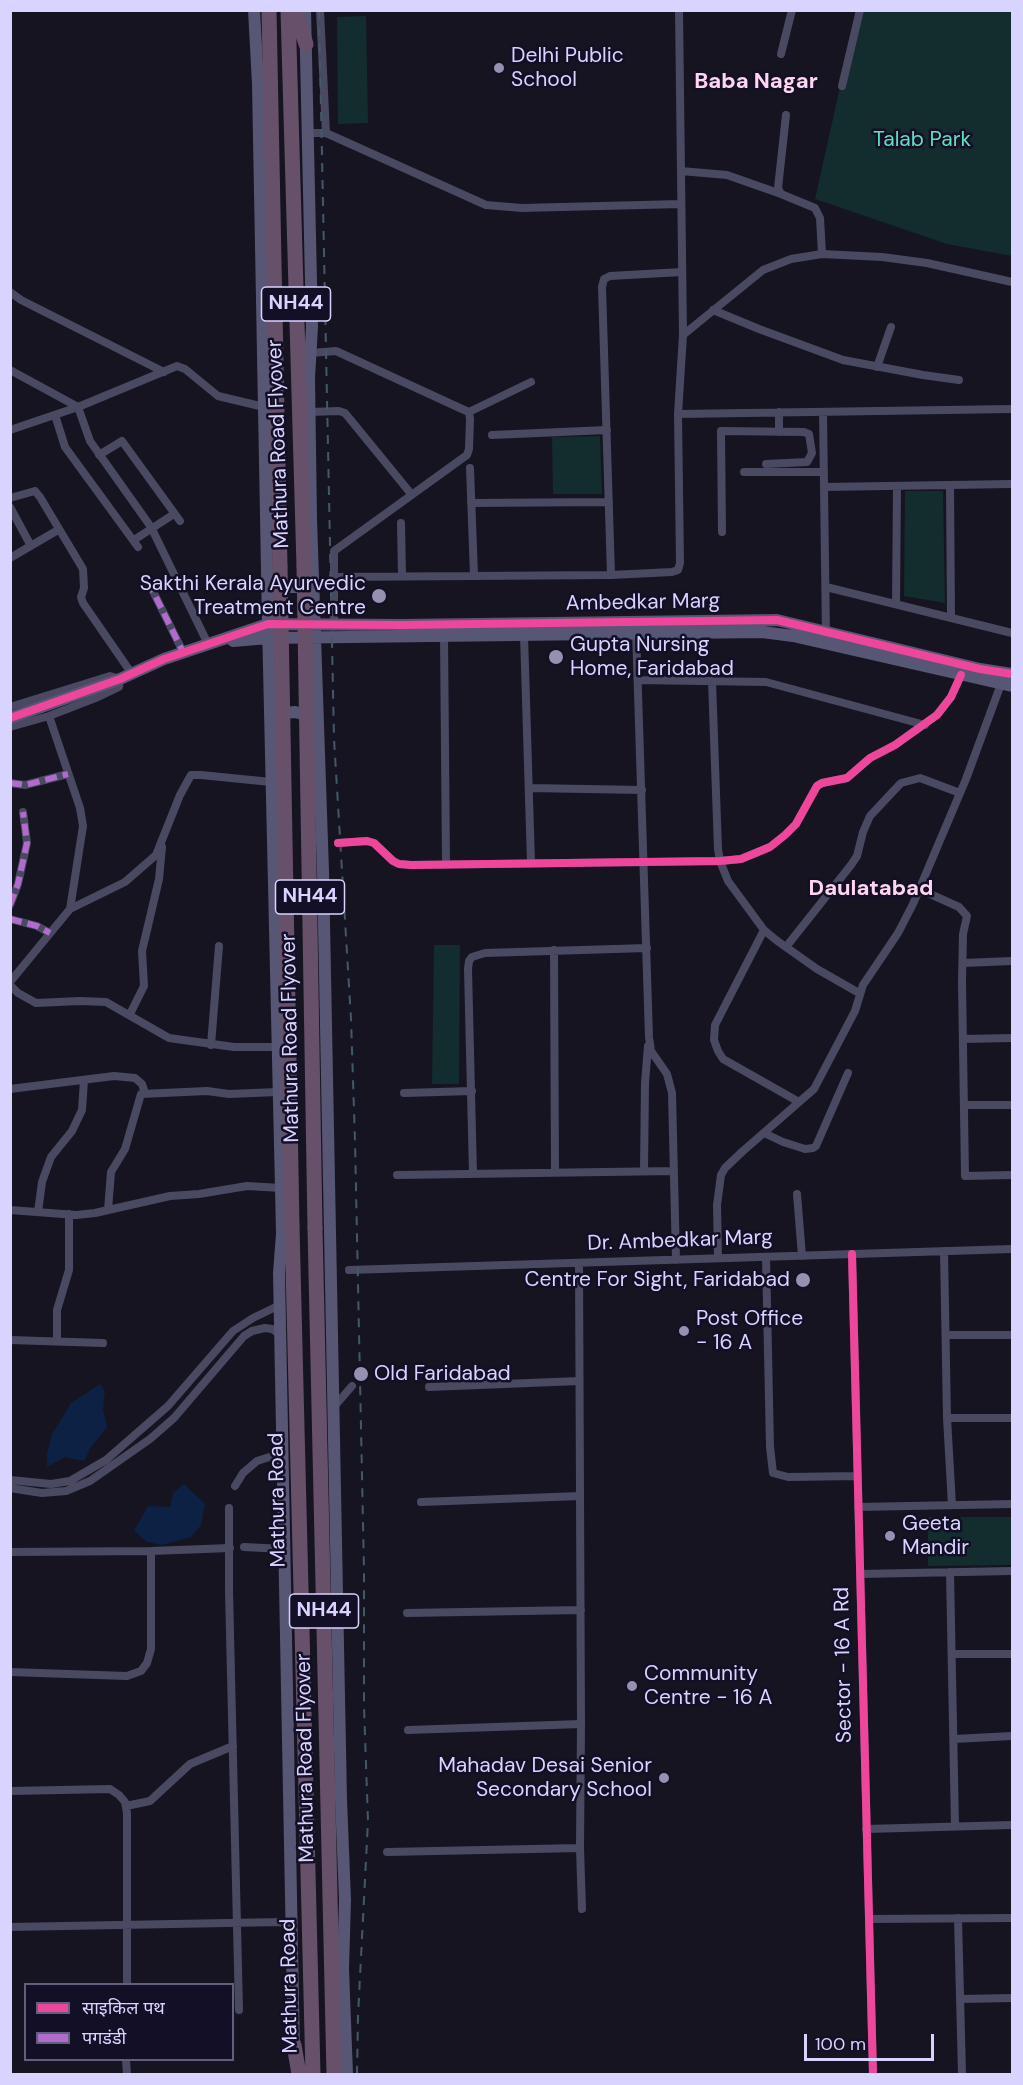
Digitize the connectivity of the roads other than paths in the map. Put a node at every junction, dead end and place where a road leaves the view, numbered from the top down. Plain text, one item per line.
1 (254, 10) edge
2 (269, 10) edge
3 (288, 10) edge
4 (295, 10) edge
5 (305, 10) edge
6 (320, 10) edge
7 (679, 10) edge
8 (792, 10) edge
9 (860, 10) edge
10 (306, 44) junction
11 (781, 54) dead end
12 (842, 86) dead end
13 (786, 116) dead end
14 (308, 133) junction
15 (327, 134) junction
16 (681, 171) junction
17 (781, 194) junction
18 (681, 204) junction
19 (822, 254) junction
20 (682, 272) junction
21 (1012, 282) edge
22 (10, 292) edge
23 (713, 310) junction
24 (891, 327) dead end
25 (683, 335) junction
26 (311, 353) junction
27 (877, 366) junction
28 (10, 370) edge
29 (164, 372) junction
30 (959, 380) dead end
31 (531, 382) dead end
32 (78, 407) junction
33 (264, 407) junction
34 (1012, 409) edge
35 (310, 412) junction
36 (469, 412) junction
37 (779, 412) junction
38 (823, 412) junction
39 (678, 414) junction
40 (55, 416) junction
41 (10, 430) edge
42 (607, 430) junction
43 (779, 432) junction
44 (492, 435) dead end
45 (99, 455) junction
46 (766, 464) dead end
47 (470, 468) dead end
48 (744, 472) dead end
49 (824, 472) junction
50 (1012, 484) edge
51 (950, 485) junction
52 (897, 486) junction
53 (824, 487) junction
54 (412, 495) junction
55 (10, 498) edge
56 (609, 502) junction
57 (471, 503) junction
58 (10, 507) edge
59 (311, 519) junction
60 (401, 523) dead end
61 (151, 527) junction
62 (58, 530) junction
63 (722, 532) dead end
64 (31, 546) junction
65 (10, 558) edge
66 (267, 573) junction
67 (313, 573) junction
68 (474, 575) junction
69 (611, 575) junction
70 (333, 576) junction
71 (402, 576) junction
72 (148, 581) dead end
73 (826, 587) junction
74 (896, 604) junction
75 (951, 618) junction
76 (268, 624) junction
77 (316, 624) junction
78 (334, 624) junction
79 (636, 627) junction
80 (1012, 633) edge
81 (524, 635) junction
82 (444, 636) junction
83 (268, 638) junction
84 (315, 638) junction
85 (826, 638) junction
86 (211, 644) junction
87 (183, 652) junction
88 (1012, 674) edge
89 (961, 675) junction
90 (126, 676) junction
91 (638, 680) junction
92 (712, 681) junction
93 (1007, 685) edge
94 (10, 707) edge
95 (49, 716) junction
96 (10, 718) edge
97 (270, 724) junction
98 (318, 724) junction
99 (925, 725) junction
100 (10, 727) edge
101 (68, 774) junction
102 (271, 782) junction
103 (10, 783) edge
104 (529, 788) junction
105 (642, 790) junction
106 (960, 793) junction
107 (23, 812) dead end
108 (338, 843) dead end
109 (162, 844) junction
110 (644, 861) junction
111 (720, 861) junction
112 (531, 863) junction
113 (446, 864) junction
114 (919, 889) junction
115 (10, 905) edge
116 (70, 909) junction
117 (10, 918) edge
118 (764, 930) junction
119 (51, 933) junction
120 (219, 946) dead end
121 (647, 948) junction
122 (786, 948) junction
123 (554, 950) junction
124 (1012, 961) edge
125 (963, 963) junction
126 (10, 983) edge
127 (860, 993) junction
128 (130, 1014) junction
129 (649, 1037) junction
130 (1012, 1038) edge
131 (963, 1039) junction
132 (211, 1045) junction
133 (278, 1047) junction
134 (848, 1073) dead end
135 (84, 1080) junction
136 (10, 1089) edge
137 (472, 1091) junction
138 (278, 1092) junction
139 (145, 1093) junction
140 (404, 1093) dead end
141 (800, 1102) junction
142 (964, 1105) junction
143 (1012, 1106) edge
144 (764, 1133) junction
145 (644, 1171) junction
146 (674, 1171) junction
147 (555, 1172) junction
148 (474, 1174) junction
149 (397, 1175) dead end
150 (1012, 1175) edge
151 (281, 1188) junction
152 (796, 1194) dead end
153 (10, 1210) edge
154 (108, 1210) junction
155 (38, 1212) junction
156 (69, 1214) junction
157 (282, 1242) junction
158 (1012, 1249) edge
159 (944, 1251) junction
160 (852, 1254) junction
161 (802, 1256) junction
162 (766, 1257) junction
163 (718, 1258) junction
164 (676, 1260) junction
165 (579, 1263) junction
166 (349, 1270) dead end
167 (280, 1305) junction
168 (295, 1321) junction
169 (281, 1335) junction
170 (946, 1335) junction
171 (1012, 1335) edge
172 (10, 1340) edge
173 (57, 1341) junction
174 (103, 1343) dead end
175 (579, 1381) junction
176 (352, 1386) dead end
177 (429, 1387) dead end
178 (333, 1408) junction
179 (947, 1418) junction
180 (1012, 1418) edge
181 (282, 1453) junction
182 (858, 1476) junction
183 (10, 1480) edge
184 (235, 1486) dead end
185 (10, 1488) edge
186 (580, 1496) junction
187 (421, 1502) dead end
188 (1012, 1504) edge
189 (952, 1505) junction
190 (858, 1507) junction
191 (229, 1508) dead end
192 (244, 1547) dead end
193 (230, 1548) junction
194 (284, 1548) junction
195 (151, 1551) junction
196 (10, 1552) edge
197 (1012, 1571) edge
198 (950, 1572) junction
199 (860, 1574) junction
200 (581, 1610) junction
201 (407, 1613) dead end
202 (953, 1654) junction
203 (1012, 1654) edge
204 (10, 1672) edge
205 (581, 1724) junction
206 (408, 1730) dead end
207 (1012, 1737) edge
208 (954, 1739) junction
209 (232, 1746) junction
210 (10, 1791) edge
211 (126, 1806) junction
212 (1012, 1825) edge
213 (955, 1826) junction
214 (866, 1829) junction
215 (580, 1848) junction
216 (387, 1852) dead end
217 (582, 1909) dead end
218 (958, 1918) junction
219 (1012, 1918) edge
220 (869, 1919) junction
221 (237, 1924) junction
222 (128, 1925) junction
223 (292, 1925) junction
224 (10, 1927) edge
225 (127, 1983) edge
226 (1012, 1998) edge
227 (960, 1999) junction
228 (240, 2010) dead end
229 (333, 2029) junction
230 (294, 2045) junction
231 (294, 2074) edge
232 (300, 2074) edge
233 (313, 2074) edge
234 (334, 2074) edge
235 (341, 2074) edge
236 (347, 2074) edge
237 (873, 2074) edge
238 (962, 2074) edge

1 - 33 main road
2 - 168 highway, Mathura Road Flyover / NH44, bridge
3 - 229 highway, Mathura Road Flyover / NH44, bridge
4 - 10 highway
5 - 10 main road
6 - 15 street
7 - 16 street
8 - 11 street
9 - 12 street
10 - 14 main road
13 - 17 street
14 - 15 street
14 - 26 main road
15 - 18 street
16 - 17 street
16 - 18 street
17 - 19 street
18 - 20 street
19 - 21 street
19 - 23 street
20 - 25 street
20 - 42 street
22 - 29 street
23 - 25 street
23 - 27 street
24 - 27 street
25 - 39 street
26 - 35 main road
26 - 36 street
27 - 30 street
28 - 32 street
29 - 32 street
29 - 33 street
31 - 36 street
32 - 40 street
32 - 45 street
33 - 66 main road
34 - 38 street
35 - 54 street
35 - 59 main road
36 - 54 street
37 - 38 street
37 - 39 street
37 - 43 street
38 - 49 street
39 - 69 street
40 - 41 street
40 - 61 street
42 - 44 street
42 - 56 street
43 - 46 street
43 - 63 street
45 - 61 street
45 - 61 street
47 - 57 street
48 - 49 street
49 - 53 street
50 - 51 street
51 - 52 street
51 - 75 street
52 - 53 street
52 - 74 street
53 - 73 street
54 - 70 street
55 - 62 street
56 - 57 street
56 - 69 street
57 - 68 street
58 - 64 street
59 - 67 main road
59 - 77 main road
60 - 71 street
61 - 86 street
62 - 64 street
62 - 90 street
64 - 65 street
66 - 67 main road
66 - 76 main road
67 - 77 main road
68 - 69 street
68 - 71 street
70 - 71 street
70 - 78 street
72 - 87 street
73 - 74 street
73 - 85 street
74 - 75 street
75 - 80 street
76 - 77 main road, Ambedkar Marg
76 - 83 main road
76 - 86 main road, Ambedkar Marg
77 - 78 main road, Ambedkar Marg
77 - 84 main road
78 - 79 main road, Ambedkar Marg
79 - 81 main road, Ambedkar Marg
79 - 85 main road, Ambedkar Marg
79 - 91 street
81 - 82 main road, Ambedkar Marg
81 - 104 street
82 - 84 main road, Ambedkar Marg
82 - 113 street
83 - 84 main road, Ambedkar Marg
83 - 86 main road, Ambedkar Marg
83 - 97 main road
84 - 98 main road
85 - 88 main road, Ambedkar Marg
85 - 89 main road, Ambedkar Marg
86 - 87 main road
87 - 90 main road
89 - 93 main road, Ambedkar Marg
89 - 99 street
90 - 94 street
90 - 95 street
90 - 96 main road
91 - 92 street
91 - 105 street
92 - 99 street
92 - 111 street
93 - 106 street
95 - 100 street
95 - 101 street
97 - 98 main road
97 - 102 main road
98 - 178 main road
99 - 111 street
101 - 103 street
101 - 116 street
102 - 109 street
102 - 133 main road
104 - 105 street
104 - 112 street
105 - 110 street
106 - 114 street
106 - 122 street
107 - 115 street
108 - 113 street
109 - 116 street
109 - 128 street
110 - 111 street
110 - 112 street
110 - 121 street
111 - 118 street
112 - 113 street
114 - 125 street
114 - 127 street
116 - 119 street
117 - 119 street
118 - 122 street
118 - 141 street
119 - 126 street
120 - 132 street
121 - 123 street
121 - 129 street
122 - 127 street
123 - 137 street
123 - 147 street
124 - 125 street
125 - 131 street
126 - 128 street
127 - 141 street
128 - 132 street
129 - 145 street
129 - 146 street
130 - 131 street
131 - 142 street
132 - 133 street
133 - 138 main road
134 - 144 street
135 - 136 street
135 - 139 street
135 - 155 street
137 - 140 street
137 - 148 street
138 - 139 street
138 - 151 main road
139 - 154 street
141 - 144 street
142 - 143 street
142 - 150 street
144 - 163 street
145 - 146 street
145 - 147 street
146 - 164 street
147 - 148 street
148 - 149 street
151 - 154 street
151 - 157 main road
152 - 161 street
153 - 155 street
154 - 156 street
155 - 156 street
156 - 173 street
157 - 167 main road
157 - 168 highway
158 - 159 street, Dr. Ambedkar Marg
159 - 160 street, Dr. Ambedkar Marg
159 - 170 street
160 - 161 street, Dr. Ambedkar Marg
160 - 182 street, Sector - 16 A Rd
161 - 162 street, Dr. Ambedkar Marg
162 - 163 street, Dr. Ambedkar Marg
162 - 182 street
163 - 164 street, Dr. Ambedkar Marg
164 - 165 street, Dr. Ambedkar Marg
165 - 166 street, Dr. Ambedkar Marg
165 - 175 street
167 - 169 main road
167 - 183 street
168 - 233 highway, Mathura Road / NH44
169 - 181 main road
169 - 185 street
170 - 171 street
170 - 179 street
172 - 173 street
173 - 174 street
175 - 177 street
175 - 186 street
176 - 178 street
178 - 236 main road
179 - 180 street
179 - 189 street
181 - 184 street
181 - 194 main road
182 - 190 street, Sector - 16 A Rd
186 - 187 street
186 - 200 street
188 - 189 street
189 - 190 street
190 - 199 street, Sector - 16 A Rd
191 - 193 street
192 - 194 street
193 - 195 street
193 - 209 street
194 - 223 main road
195 - 196 street
195 - 204 street
197 - 198 street
198 - 199 street
198 - 202 street
199 - 214 street, Sector - 16 A Rd
200 - 201 street
200 - 205 street
202 - 203 street
202 - 208 street
205 - 206 street
205 - 215 street
207 - 208 street
208 - 213 street
209 - 211 street
209 - 221 street
210 - 211 street
211 - 222 street
212 - 213 street
213 - 214 street
214 - 220 street, Sector - 16 A Rd
215 - 216 street
215 - 217 street
218 - 219 street
218 - 220 street
218 - 227 street
220 - 237 street, Sector - 16 A Rd
221 - 222 street
221 - 223 street
221 - 228 street
222 - 224 street
222 - 225 street
223 - 230 main road
226 - 227 street
227 - 238 street
229 - 234 highway, Mathura Road / NH44
229 - 235 highway
230 - 231 main road
230 - 232 highway

